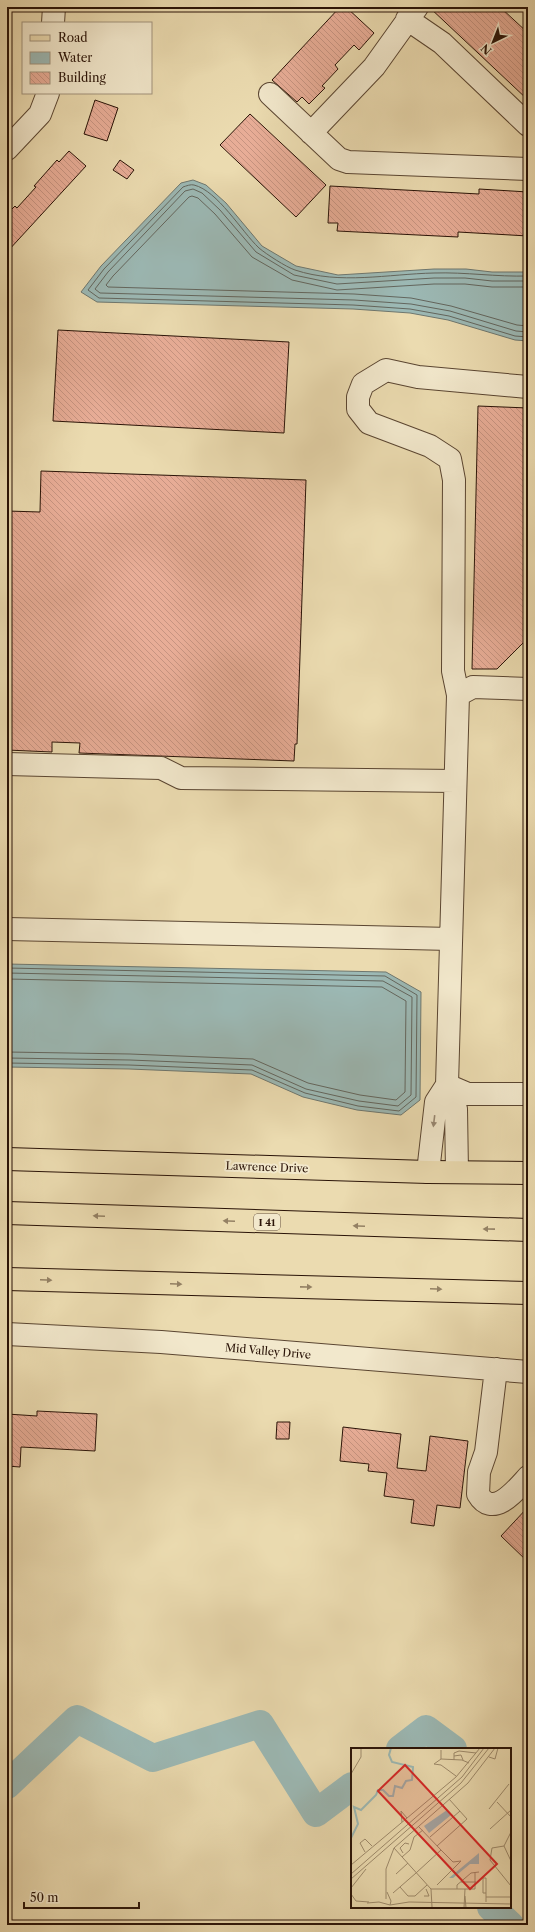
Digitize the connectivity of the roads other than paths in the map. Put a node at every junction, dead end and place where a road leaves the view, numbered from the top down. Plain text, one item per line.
1 (54, 7) edge
2 (412, 13) edge
3 (53, 22) edge
4 (48, 94) edge
5 (270, 94) dead end
6 (528, 125) edge
7 (311, 133) junction
8 (7, 149) edge
9 (528, 169) edge
10 (528, 387) edge
11 (528, 689) edge
12 (458, 695) junction
13 (7, 764) edge
14 (455, 781) junction
15 (7, 928) edge
16 (451, 939) junction
17 (447, 1085) junction
18 (528, 1094) edge
19 (7, 1159) edge
20 (428, 1172) junction
21 (457, 1172) junction
22 (528, 1173) edge
23 (7, 1213) edge
24 (528, 1230) edge
25 (7, 1279) edge
26 (528, 1293) edge
27 (7, 1334) edge
28 (496, 1370) junction
29 (528, 1372) edge
30 (528, 1477) edge

1 - 3 street
2 - 6 street
2 - 7 street
4 - 8 street
5 - 7 street
7 - 9 street
10 - 12 street
11 - 12 street
12 - 14 street
13 - 14 street
14 - 16 street
15 - 16 street
16 - 17 street
17 - 18 street
17 -> 20 street
17 - 21 street
19 - 20 main road, Lawrence Drive
20 - 21 main road, Lawrence Drive
21 - 22 main road, Lawrence Drive
24 -> 23 main road, I 41
25 -> 26 main road
27 - 28 street, Mid Valley Drive
28 - 29 street, Mid Valley Drive
28 - 30 street

